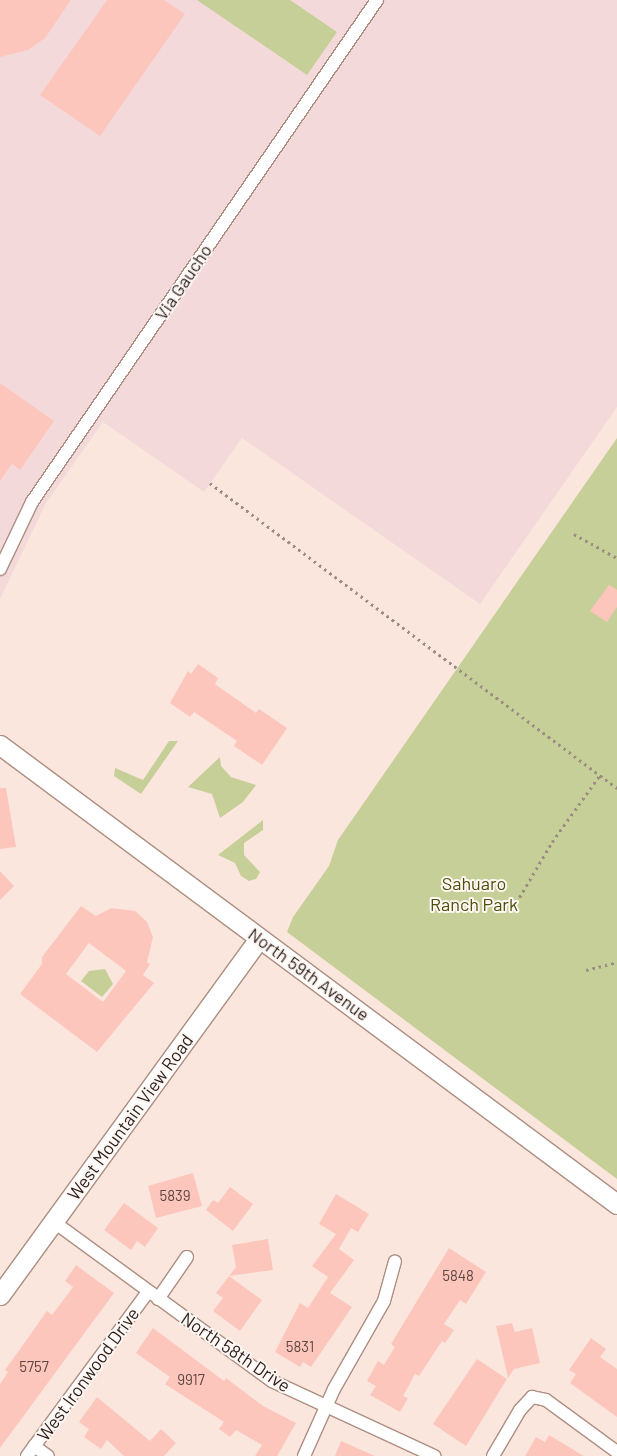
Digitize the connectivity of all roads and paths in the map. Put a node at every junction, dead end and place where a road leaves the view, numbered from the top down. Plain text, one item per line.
1 (377, 0) edge
2 (210, 483) dead end
3 (574, 534) dead end
4 (617, 558) edge
5 (0, 569) edge
6 (0, 745) edge
7 (600, 775) junction
8 (617, 788) edge
9 (516, 904) dead end
10 (259, 938) junction
11 (617, 962) edge
12 (586, 970) dead end
13 (617, 1204) edge
14 (54, 1222) junction
15 (187, 1257) dead end
16 (395, 1261) dead end
17 (0, 1295) edge
18 (153, 1295) junction
19 (325, 1407) junction
20 (31, 1451) edge
21 (617, 1452) edge
22 (48, 1456) edge
23 (304, 1456) edge
24 (434, 1456) edge
25 (493, 1456) edge

1 - 5 street, Via Gaucho
2 - 7 path
3 - 4 path
6 - 10 main road, North 59th Avenue
7 - 8 path
7 - 9 path
10 - 13 main road, North 59th Avenue
10 - 14 main road, West Mountain View Road
11 - 12 path
14 - 17 main road, West Mountain View Road
14 - 18 street, North 58th Drive
15 - 18 street, West Ironwood Drive
16 - 19 street
18 - 19 street, North 58th Drive
18 - 20 street, West Ironwood Drive
19 - 23 street
19 - 24 street, North 58th Drive
20 - 22 street
21 - 25 street

